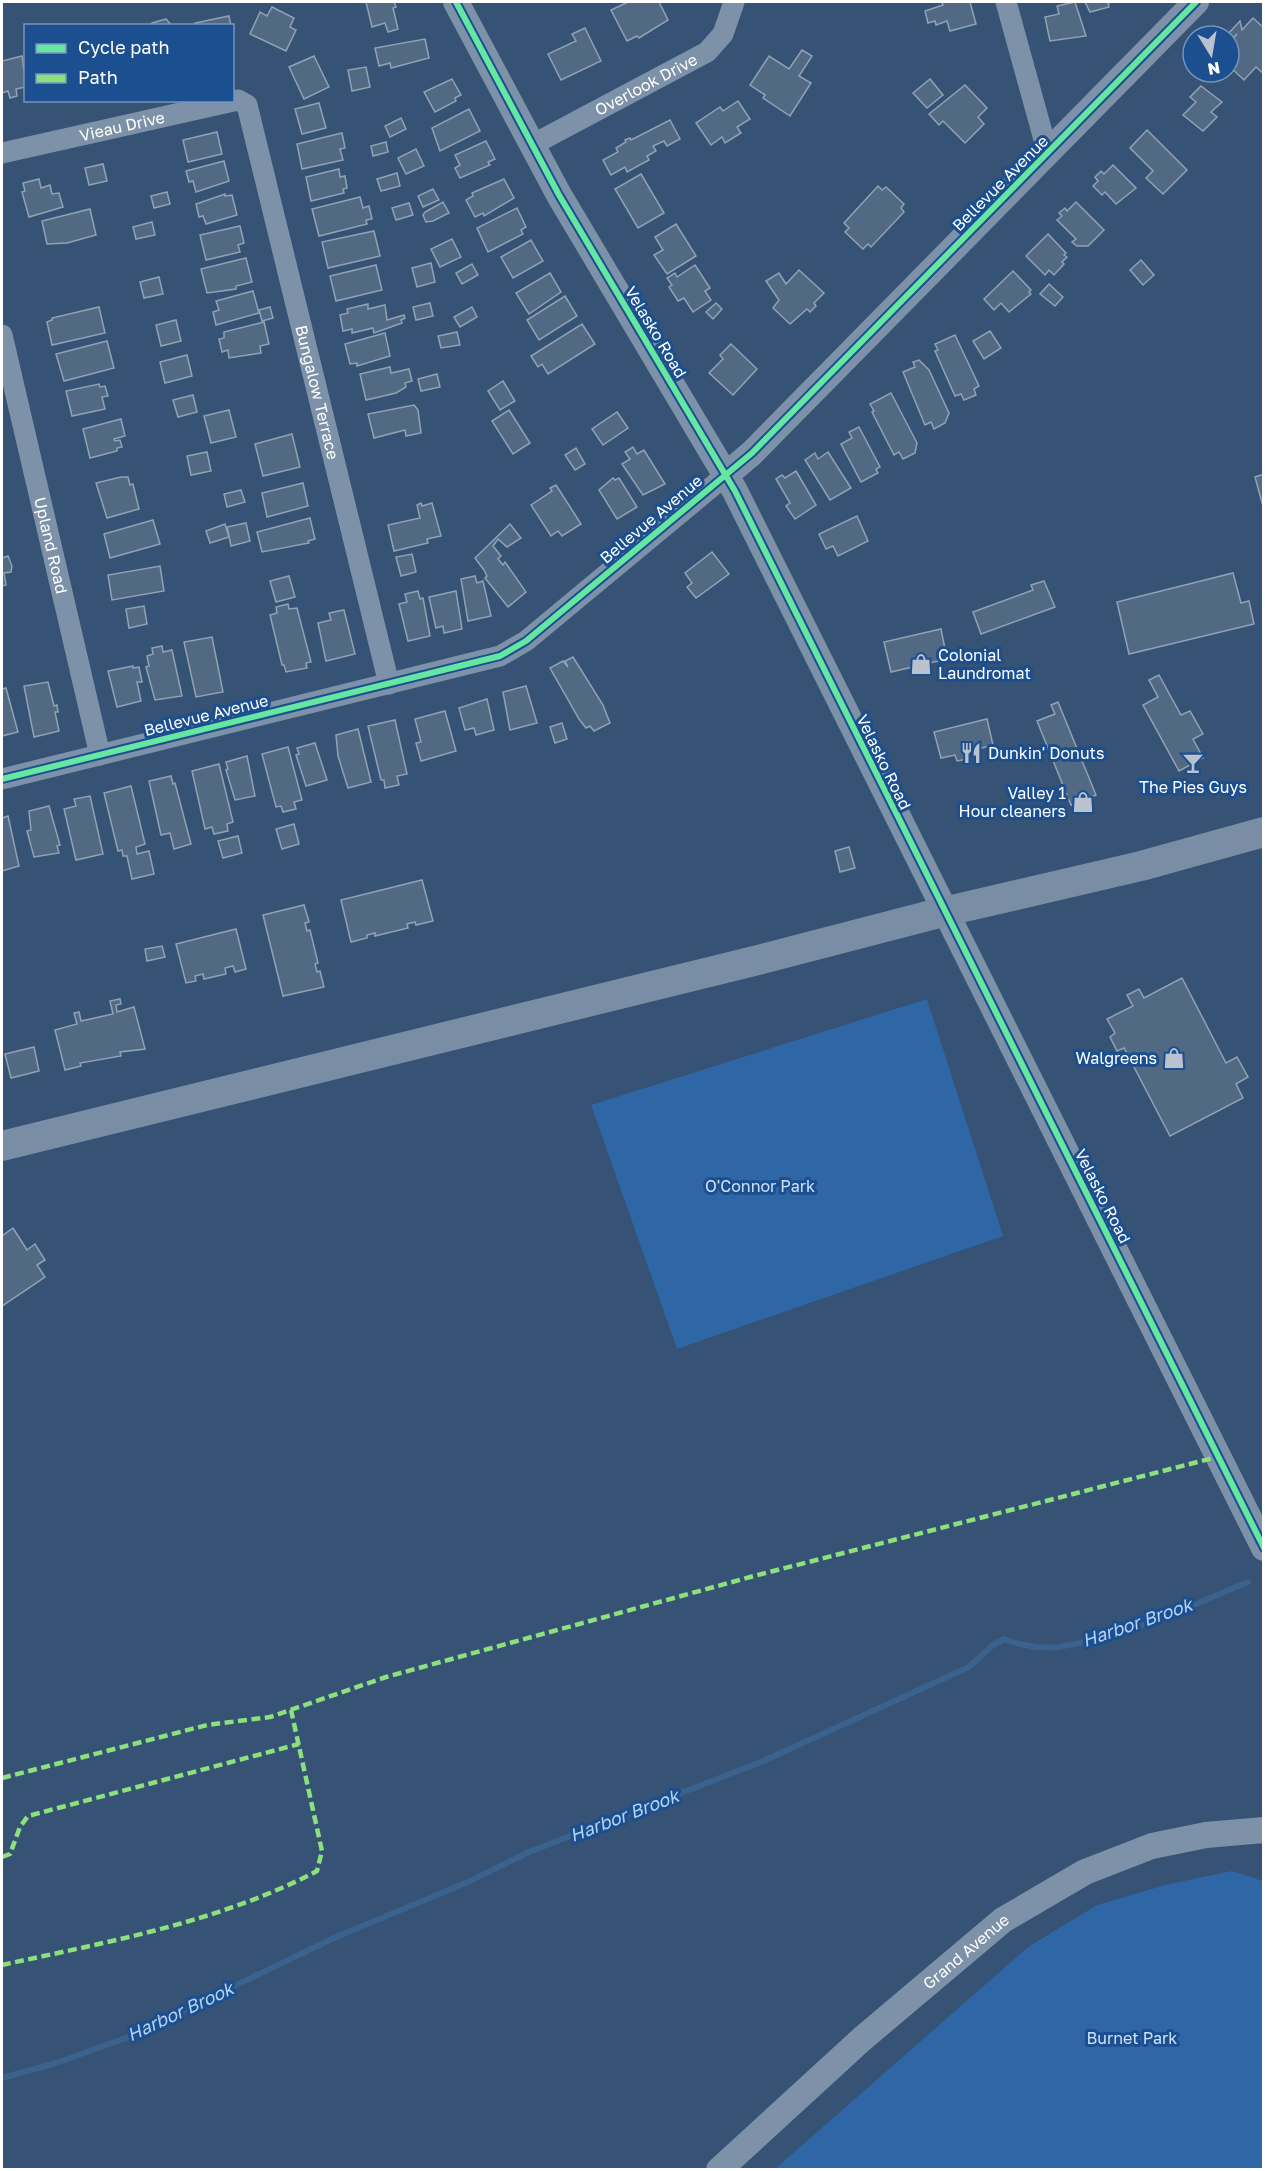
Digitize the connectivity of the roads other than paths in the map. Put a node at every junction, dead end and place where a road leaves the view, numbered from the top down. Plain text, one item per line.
1 (456, 2) edge
2 (734, 2) edge
3 (1006, 2) edge
4 (1196, 2) edge
5 (241, 101) joint
6 (532, 145) junction
7 (2, 153) edge
8 (1048, 154) junction
9 (2, 335) edge
10 (726, 476) junction
11 (389, 684) junction
12 (100, 755) junction
13 (2, 779) edge
14 (1263, 832) edge
15 (943, 912) junction
16 (2, 1146) edge
17 (1263, 1548) edge
18 (1263, 1830) edge
19 (719, 2169) edge

1 - 6 street, Velasko Road
2 - 6 street, Overlook Drive
3 - 8 street
4 - 8 street, Bellevue Avenue
5 - 7 street, Vieau Drive
5 - 11 street, Bungalow Terrace
6 - 10 street, Velasko Road
8 - 10 street, Bellevue Avenue
9 - 12 street, Upland Road
10 - 11 street, Bellevue Avenue
10 - 15 street, Velasko Road
11 - 12 street, Bellevue Avenue
12 - 13 street, Bellevue Avenue
14 - 15 main road
15 - 16 main road
15 - 17 street, Velasko Road
18 - 19 street, Grand Avenue

